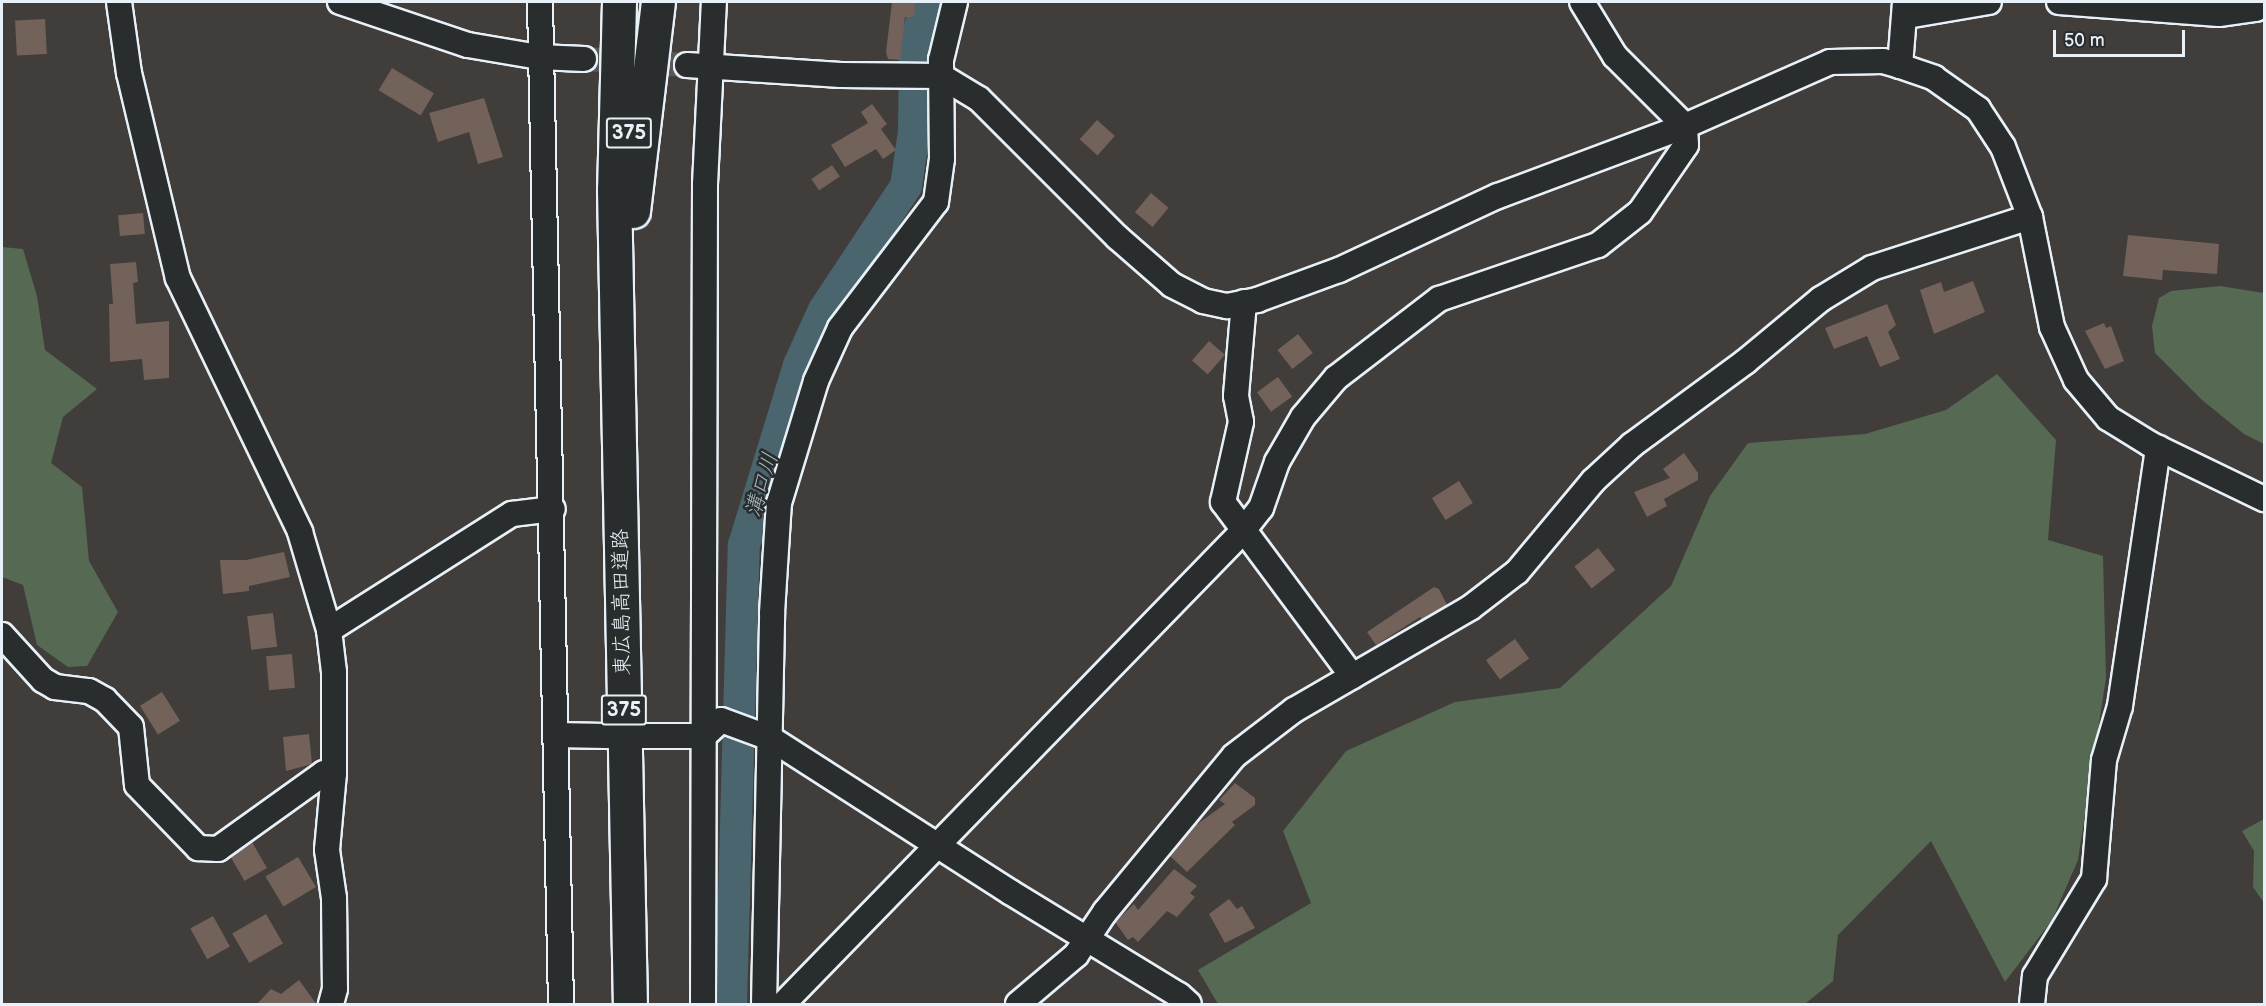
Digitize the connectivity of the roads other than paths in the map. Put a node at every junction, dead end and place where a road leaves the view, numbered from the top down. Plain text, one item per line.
1 (119, 2) edge
2 (340, 2) edge
3 (540, 2) edge
4 (608, 2) edge
5 (619, 2) edge
6 (633, 2) edge
7 (658, 2) edge
8 (714, 2) edge
9 (955, 2) edge
10 (1582, 2) edge
11 (1989, 2) edge
12 (2059, 2) edge
13 (2264, 2) edge
14 (1906, 9) edge
15 (539, 57) junction
16 (584, 59) tunnel mouth
17 (687, 65) tunnel mouth
18 (713, 66) junction
19 (1900, 66) junction
20 (941, 76) junction
21 (1685, 126) junction
22 (614, 189) junction
23 (2030, 217) junction
24 (626, 265) junction
25 (1245, 302) junction
26 (619, 415) junction
27 (2158, 448) junction
28 (2265, 499) edge
29 (553, 509) junction
30 (1242, 532) junction
31 (329, 630) junction
32 (2, 635) edge
33 (1352, 676) junction
34 (555, 735) junction
35 (606, 736) dead end
36 (641, 736) dead end
37 (704, 736) junction
38 (770, 738) junction
39 (334, 773) junction
40 (937, 846) junction
41 (1087, 939) junction
42 (331, 1005) edge
43 (561, 1005) edge
44 (630, 1005) edge
45 (703, 1005) edge
46 (764, 1005) edge
47 (783, 1005) edge
48 (1018, 1005) edge
49 (1189, 1005) edge
50 (2032, 1005) edge

1 - 31 street
2 - 15 street
3 - 15 street
4 - 22 highway
5 - 22 highway, 375
6 - 24 highway, 375
7 - 24 highway
8 - 18 street
9 - 20 street
10 - 21 street
11 - 14 street
12 - 13 street
14 - 19 street
15 - 16 street
15 - 29 street
17 - 18 street
18 - 20 street
18 - 37 street
19 - 21 street
19 - 23 street
20 - 25 street
20 - 38 street
21 - 25 street
21 - 30 street
22 - 26 highway, 375
23 - 27 street
23 - 33 street
24 - 26 highway, 375
25 - 30 street
26 - 44 highway, 東広島高田道路 / 375
27 - 28 street
27 - 50 street
29 - 31 street
29 - 34 street
30 - 33 street
30 - 40 street
31 - 39 street
32 - 39 street
33 - 41 street
34 - 35 street
34 - 43 street
36 - 37 street
37 - 38 street
37 - 45 street
38 - 40 street
38 - 46 street
39 - 42 street
40 - 41 street
40 - 47 street
41 - 48 street
41 - 49 street

